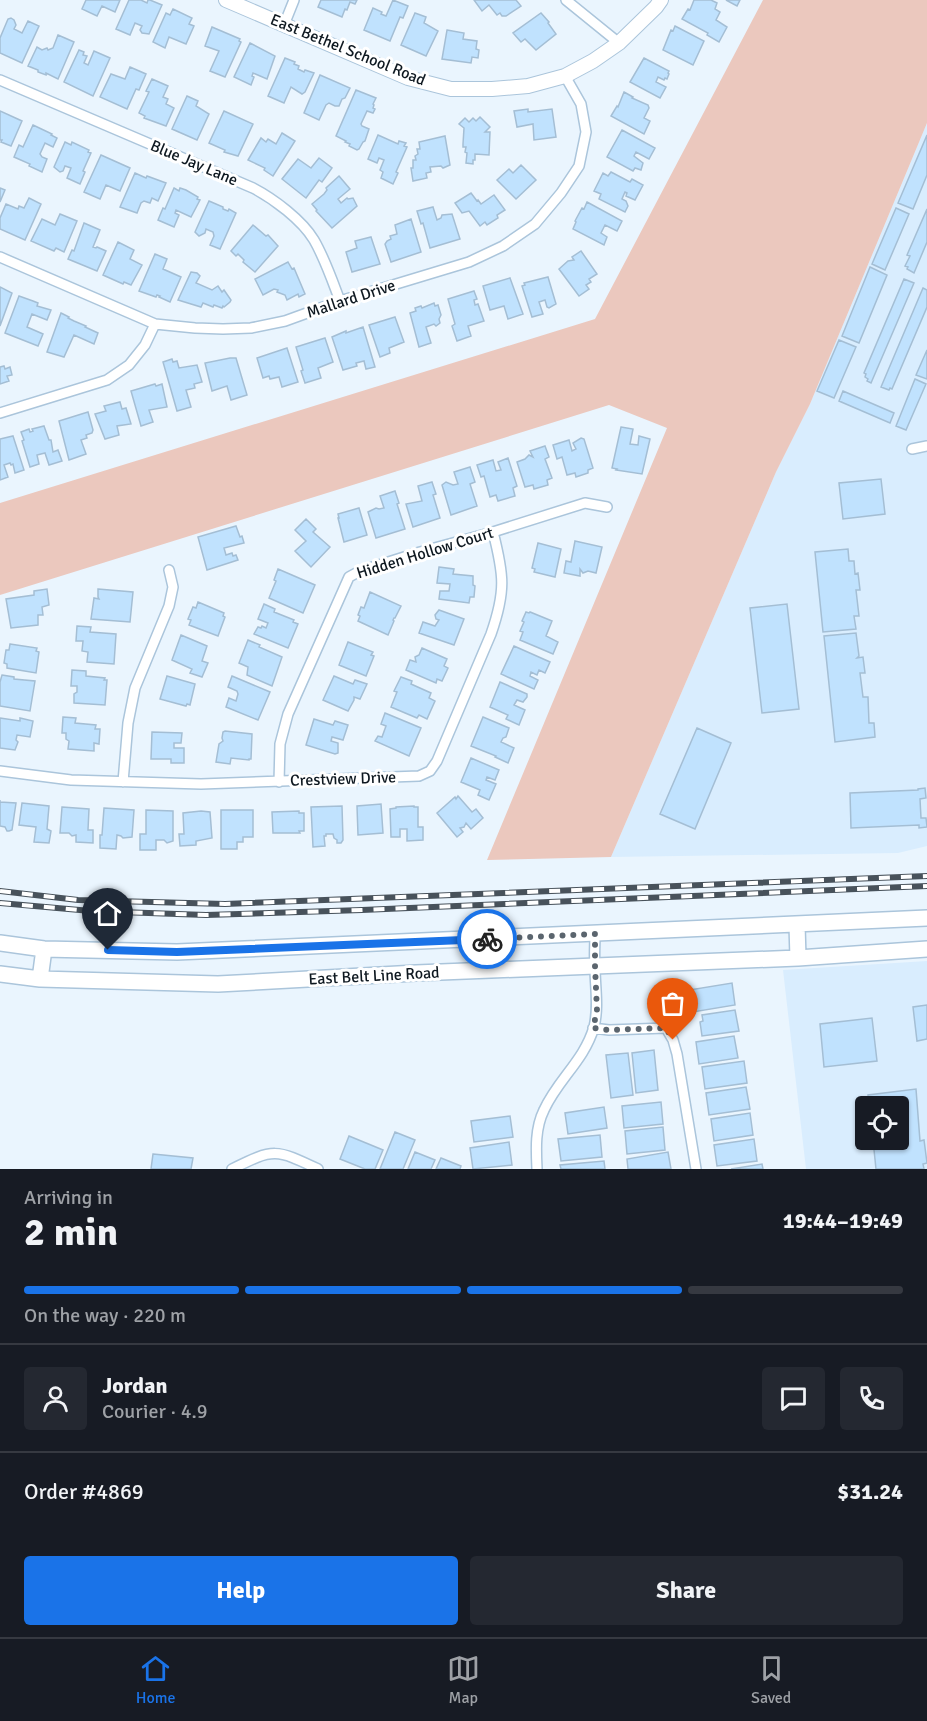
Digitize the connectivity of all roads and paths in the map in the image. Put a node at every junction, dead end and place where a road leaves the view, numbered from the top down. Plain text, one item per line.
1 (226, 0) edge
2 (294, 0) edge
3 (566, 0) edge
4 (661, 0) edge
5 (284, 25) junction
6 (619, 43) junction
7 (565, 76) junction
8 (0, 80) edge
9 (0, 258) edge
10 (340, 301) junction
11 (155, 324) junction
12 (0, 413) edge
13 (927, 446) edge
14 (912, 448) dead end
15 (607, 507) dead end
16 (493, 532) junction
17 (169, 570) dead end
18 (0, 771) edge
19 (123, 782) junction
20 (279, 782) junction
21 (927, 918) edge
22 (797, 925) junction
23 (595, 934) junction
24 (0, 943) edge
25 (44, 949) junction
26 (927, 949) edge
27 (798, 958) junction
28 (595, 966) junction
29 (0, 974) edge
30 (40, 980) junction
31 (593, 1028) junction
32 (232, 1169) edge
33 (318, 1169) edge
34 (537, 1169) edge
35 (696, 1169) edge

1 - 5 street, East Bethel School Road
2 - 5 street
3 - 6 street
4 - 6 street, East Bethel School Road
5 - 7 street, East Bethel School Road
6 - 7 street, East Bethel School Road
7 - 10 street, Mallard Drive
8 - 10 street, Blue Jay Lane
9 - 11 street, Mallard Drive
10 - 11 street, Mallard Drive
11 - 12 street
13 - 14 street
15 - 16 street, Hidden Hollow Court
16 - 20 street, Hidden Hollow Court
16 - 20 street, Crestview Drive
17 - 19 street
18 - 19 street, Crestview Drive
19 - 20 street, Crestview Drive
21 - 22 main road, East Belt Line Road
22 - 23 main road, East Belt Line Road
22 - 27 main road
23 - 25 main road, East Belt Line Road
23 - 28 street
24 - 25 main road, East Belt Line Road
25 - 30 main road
26 - 27 main road, East Belt Line Road
27 - 28 main road, East Belt Line Road
28 - 30 main road, East Belt Line Road
28 - 31 street
29 - 30 main road, East Belt Line Road
31 - 34 street
31 - 35 street
32 - 33 street

